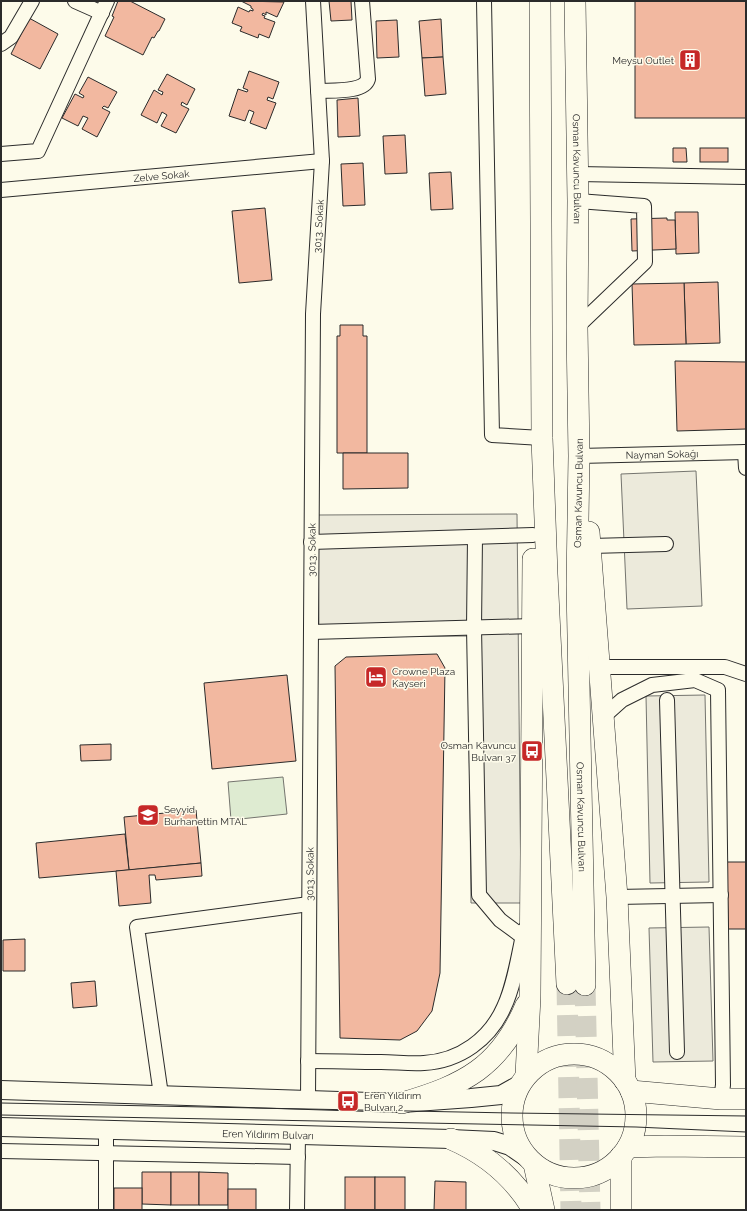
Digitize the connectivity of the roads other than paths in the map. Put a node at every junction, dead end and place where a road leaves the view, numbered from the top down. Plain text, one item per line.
1 (32, 1) edge
2 (75, 1) edge
3 (313, 1) edge
4 (362, 1) edge
5 (484, 1) edge
6 (540, 1) edge
7 (575, 1) edge
8 (105, 7) edge
9 (1, 44) edge
10 (318, 91) junction
11 (1, 154) edge
12 (322, 161) junction
13 (578, 174) junction
14 (746, 177) edge
15 (1, 190) edge
16 (578, 201) junction
17 (577, 328) junction
18 (542, 438) junction
19 (746, 452) edge
20 (579, 456) junction
21 (746, 468) edge
22 (533, 535) junction
23 (475, 537) junction
24 (311, 542) junction
25 (666, 544) dead end
26 (591, 546) junction
27 (533, 626) junction
28 (474, 628) junction
29 (311, 632) junction
30 (600, 667) junction
31 (746, 674) edge
32 (667, 700) dead end
33 (603, 717) junction
34 (720, 895) junction
35 (672, 896) junction
36 (617, 897) junction
37 (531, 903) junction
38 (309, 904) junction
39 (523, 937) junction
40 (530, 997) junction
41 (677, 1052) dead end
42 (308, 1061) junction
43 (522, 1080) junction
44 (628, 1086) junction
45 (1, 1090) edge
46 (161, 1095) junction
47 (721, 1099) junction
48 (746, 1099) edge
49 (308, 1100) junction
50 (402, 1103) junction
51 (1, 1127) edge
52 (106, 1130) junction
53 (298, 1135) junction
54 (451, 1139) junction
55 (746, 1147) edge
56 (1, 1151) edge
57 (624, 1152) junction
58 (106, 1153) junction
59 (298, 1157) junction
60 (532, 1162) junction
61 (106, 1210) edge
62 (297, 1210) edge
63 (533, 1210) edge
64 (544, 1210) edge
65 (621, 1210) edge

1 - 9 street
2 - 8 street
3 - 10 street, 3013. Sokak
4 - 10 street
5 - 18 street
6 - 18 highway, Osman Kavuncu Bulvarı
7 - 13 highway, Osman Kavuncu Bulvarı
8 - 11 street
10 - 12 street, 3013. Sokak
12 - 15 street, Zelve Sokak
12 - 24 street, 3013. Sokak
13 - 14 street
13 - 16 highway, Osman Kavuncu Bulvarı
16 - 17 highway, Osman Kavuncu Bulvarı
16 - 17 street
17 - 20 highway, Osman Kavuncu Bulvarı
18 - 20 highway, Osman Kavuncu Bulvarı
18 - 22 highway
19 - 20 street, Nayman Sokağı
19 - 21 street
20 - 26 highway
22 - 23 street
22 - 27 highway
23 - 24 street
23 - 28 street
24 - 29 street, 3013. Sokak
25 - 26 street
26 - 30 highway
27 - 28 street
27 - 37 highway
28 - 29 street
28 - 39 street
29 - 38 street, 3013. Sokak
30 - 31 street
30 - 33 highway
32 - 35 street
33 - 34 street
33 - 36 highway
34 - 35 street
34 - 47 street
35 - 36 street
35 - 41 street
36 - 44 highway
37 - 39 street
37 - 40 highway
38 - 42 street, 3013. Sokak
38 - 46 street
39 - 42 street
40 - 43 highway
40 - 50 highway
42 - 49 street, 3013. Sokak
43 - 44 highway
43 - 50 main road
43 - 60 highway
44 - 47 highway
44 - 57 highway
45 - 46 main road
46 - 49 main road
47 - 48 highway
49 - 50 main road
51 - 52 main road, Eren Yıldırım Bulvarı
52 - 53 main road, Eren Yıldırım Bulvarı
52 - 58 street
53 - 54 main road, Eren Yıldırım Bulvarı
53 - 59 street
54 - 60 main road, Eren Yıldırım Bulvarı
54 - 63 highway
55 - 57 highway
56 - 58 street
57 - 60 highway
57 - 65 highway
58 - 59 street
58 - 61 street
59 - 62 street
60 - 64 highway

